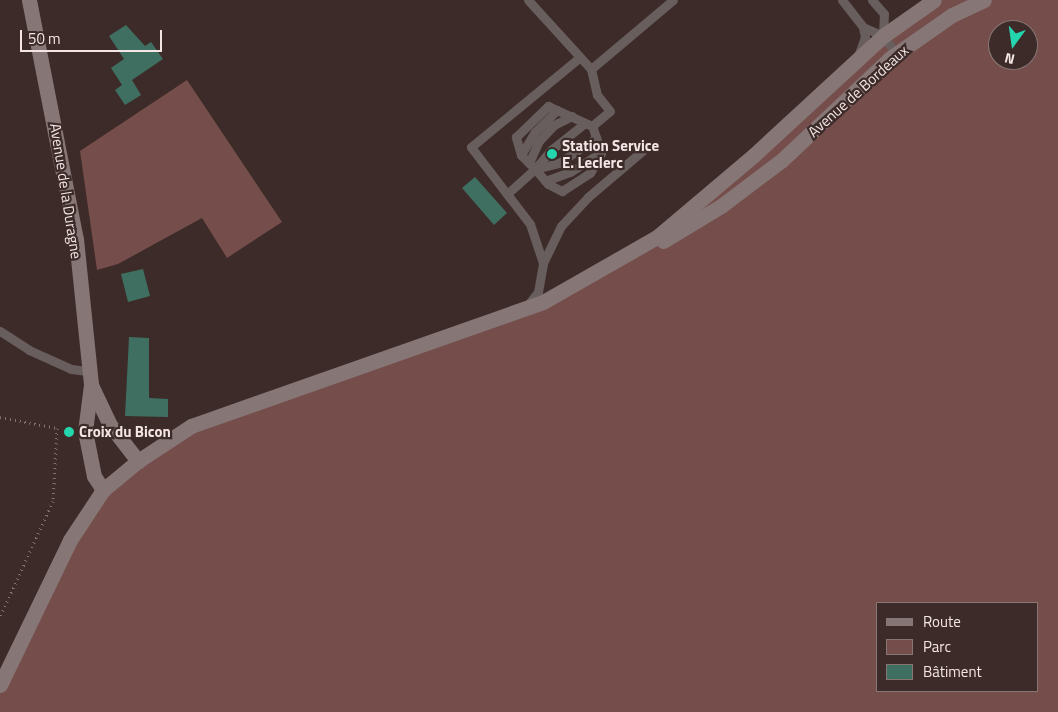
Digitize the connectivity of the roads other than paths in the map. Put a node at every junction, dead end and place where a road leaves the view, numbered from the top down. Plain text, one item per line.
1 (29, 0) edge
2 (528, 0) edge
3 (673, 0) edge
4 (842, 0) edge
5 (872, 0) edge
6 (934, 0) edge
7 (984, 0) edge
8 (863, 27) junction
9 (887, 42) junction
10 (908, 45) junction
11 (580, 57) junction
12 (857, 58) junction
13 (591, 69) junction
14 (557, 110) junction
15 (572, 116) junction
16 (588, 125) junction
17 (596, 138) junction
18 (642, 151) dead end
19 (600, 153) junction
20 (521, 155) junction
21 (532, 166) junction
22 (545, 181) junction
23 (739, 193) junction
24 (507, 194) junction
25 (543, 263) junction
26 (552, 296) junction
27 (526, 308) junction
28 (0, 331) edge
29 (90, 378) junction
30 (138, 461) junction
31 (103, 490) junction
32 (0, 685) edge

1 - 29 main road, Avenue de la Duragne
2 - 11 lane
3 - 13 lane
4 - 8 lane
5 - 9 lane
6 - 9 main road, Avenue de Bordeaux
7 - 10 main road, Avenue de Bordeaux
8 - 9 lane
8 - 12 lane
9 - 10 lane
9 - 12 main road, Avenue de Bordeaux
9 - 23 lane
10 - 23 main road, Avenue de Bordeaux
11 - 13 lane
11 - 24 lane
12 - 26 main road, Avenue de Bordeaux
13 - 16 lane
14 - 15 lane
14 - 20 lane
14 - 20 lane
15 - 16 lane
15 - 21 lane
16 - 17 lane
16 - 21 lane
17 - 19 lane
17 - 21 lane
18 - 25 lane
19 - 22 lane
19 - 22 lane
20 - 21 lane
21 - 22 lane
21 - 24 lane
23 - 26 main road, Avenue de Bordeaux
24 - 25 lane
25 - 27 lane
26 - 27 main road
27 - 30 main road
28 - 29 lane
29 - 30 main road, Avenue de la Duragne
29 - 31 main road, Avenue de la Duragne
30 - 31 main road
31 - 32 main road

